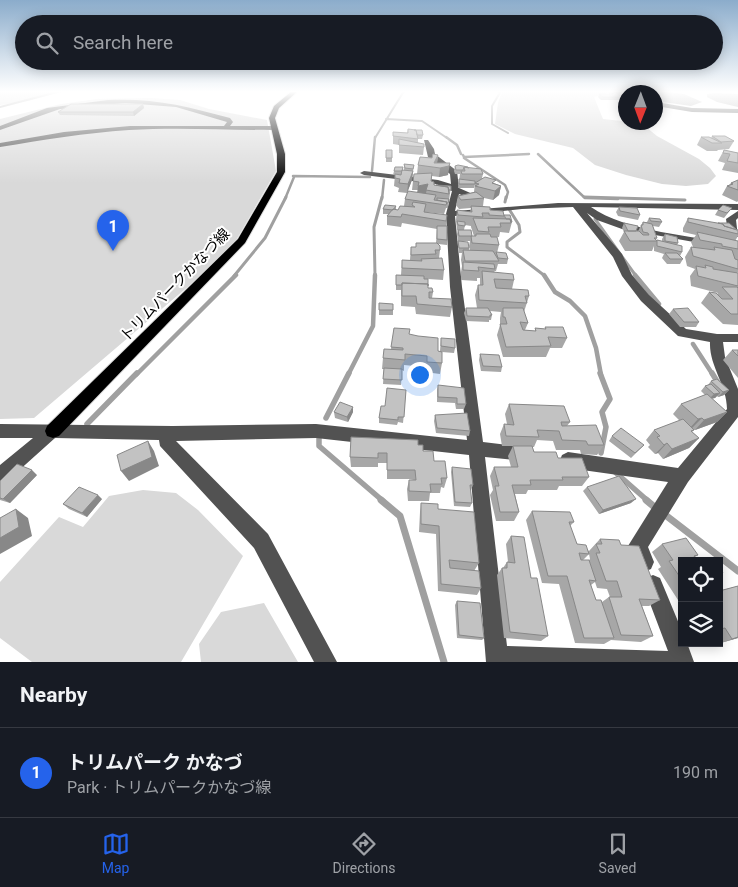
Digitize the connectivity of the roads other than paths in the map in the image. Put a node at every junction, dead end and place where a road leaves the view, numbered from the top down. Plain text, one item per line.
1 (21, 122) edge
2 (230, 122) edge
3 (272, 122) edge
4 (1, 128) edge
5 (273, 128) junction
6 (225, 129) junction
7 (426, 141) dead end
8 (0, 145) edge
9 (364, 173) dead end
10 (456, 190) junction
11 (579, 204) junction
12 (498, 207) junction
13 (738, 207) edge
14 (450, 214) junction
15 (738, 214) edge
16 (738, 234) edge
17 (738, 247) edge
18 (717, 338) junction
19 (738, 338) edge
20 (736, 412) edge
21 (0, 431) edge
22 (53, 431) junction
23 (173, 433) junction
24 (476, 447) junction
25 (0, 476) edge
26 (682, 476) junction
27 (497, 659) edge
28 (326, 662) edge
29 (666, 662) edge
30 (683, 662) edge

1 - 4 street
2 - 6 street
3 - 5 main road, トリムパークかなづ線
5 - 6 street
5 - 22 main road, トリムパークかなづ線
6 - 8 street
7 - 10 street
9 - 10 street
10 - 12 street
10 - 14 street
11 - 12 street
11 - 13 street
11 - 17 street
11 - 18 street
12 - 14 street
14 - 24 street
15 - 16 street
18 - 19 street
18 - 20 street
20 - 26 street
21 - 22 street
22 - 23 street
22 - 25 street
23 - 24 street
23 - 28 street
24 - 26 street
24 - 27 street
26 - 30 street
27 - 29 street

